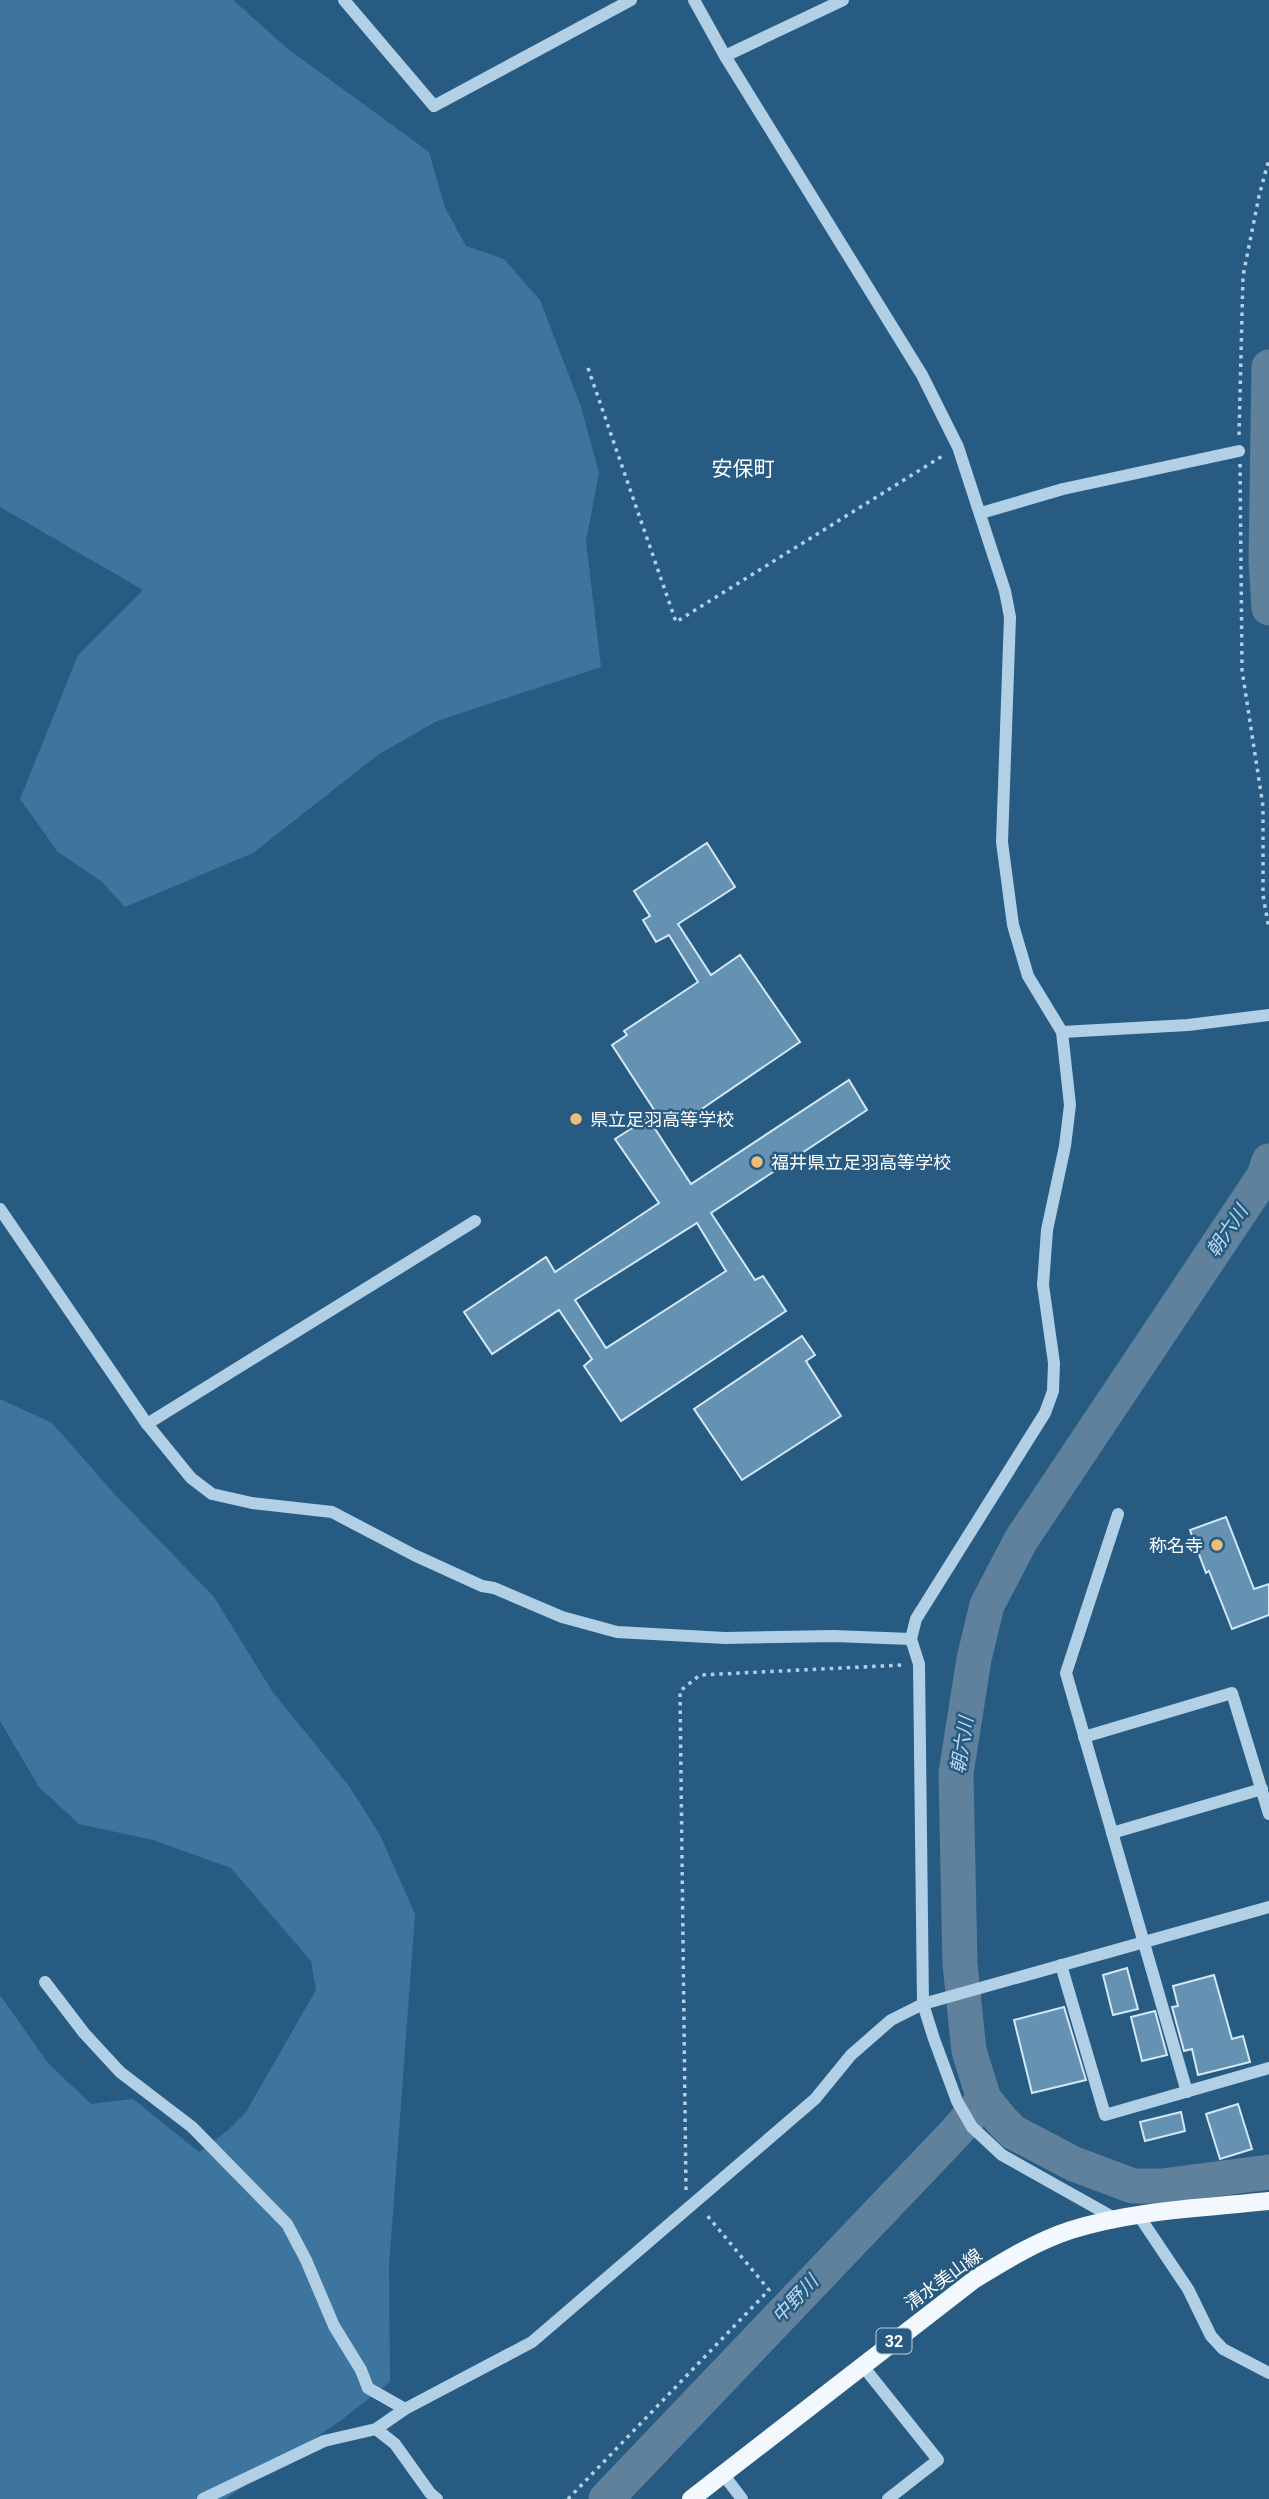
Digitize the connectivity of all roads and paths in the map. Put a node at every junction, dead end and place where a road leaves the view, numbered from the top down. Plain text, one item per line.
1 (344, 0) edge
2 (631, 0) edge
3 (694, 0) edge
4 (843, 0) edge
5 (725, 56) junction
6 (1269, 159) edge
7 (588, 368) dead end
8 (958, 447) junction
9 (1239, 451) junction
10 (981, 513) junction
11 (1269, 929) edge
12 (1269, 1015) edge
13 (1062, 1032) junction
14 (0, 1209) edge
15 (475, 1221) dead end
16 (147, 1424) junction
17 (1118, 1514) dead end
18 (911, 1639) junction
19 (919, 1664) junction
20 (1084, 1737) junction
21 (1262, 1789) junction
22 (1269, 1814) edge
23 (1112, 1833) junction
24 (1269, 1907) edge
25 (1143, 1941) junction
26 (1061, 1965) junction
27 (45, 1982) dead end
28 (923, 2004) junction
29 (1269, 2068) edge
30 (1187, 2092) junction
31 (1269, 2201) edge
32 (691, 2205) junction
33 (1139, 2216) junction
34 (1116, 2219) junction
35 (862, 2365) junction
36 (1269, 2373) edge
37 (405, 2409) junction
38 (376, 2429) junction
39 (723, 2474) junction
40 (203, 2499) edge
41 (437, 2499) edge
42 (568, 2499) edge
43 (691, 2499) edge
44 (742, 2499) edge
45 (888, 2499) edge

1 - 2 street
3 - 5 street
4 - 5 street
5 - 8 street
6 - 9 path
7 - 8 path
8 - 10 street
9 - 10 street
9 - 11 path
10 - 13 street
12 - 13 street
13 - 18 street
14 - 16 street
15 - 16 street
16 - 18 street
17 - 20 street
18 - 19 street
19 - 28 street
19 - 32 path
20 - 21 street
20 - 23 street
21 - 22 street
21 - 23 street
23 - 25 street
24 - 25 street
25 - 26 street
25 - 30 street
26 - 28 street
26 - 30 street
27 - 37 street
28 - 32 street
28 - 34 street
29 - 30 street
31 - 33 main road, 清水美山線 / 32
32 - 37 street
32 - 42 path
33 - 34 main road, 清水美山線 / 32
33 - 36 street
34 - 35 main road, 清水美山線 / 32
35 - 39 main road, 清水美山線 / 32
35 - 45 street
37 - 38 street
38 - 40 street
38 - 41 street
39 - 43 main road, 清水美山線 / 32
39 - 44 street

